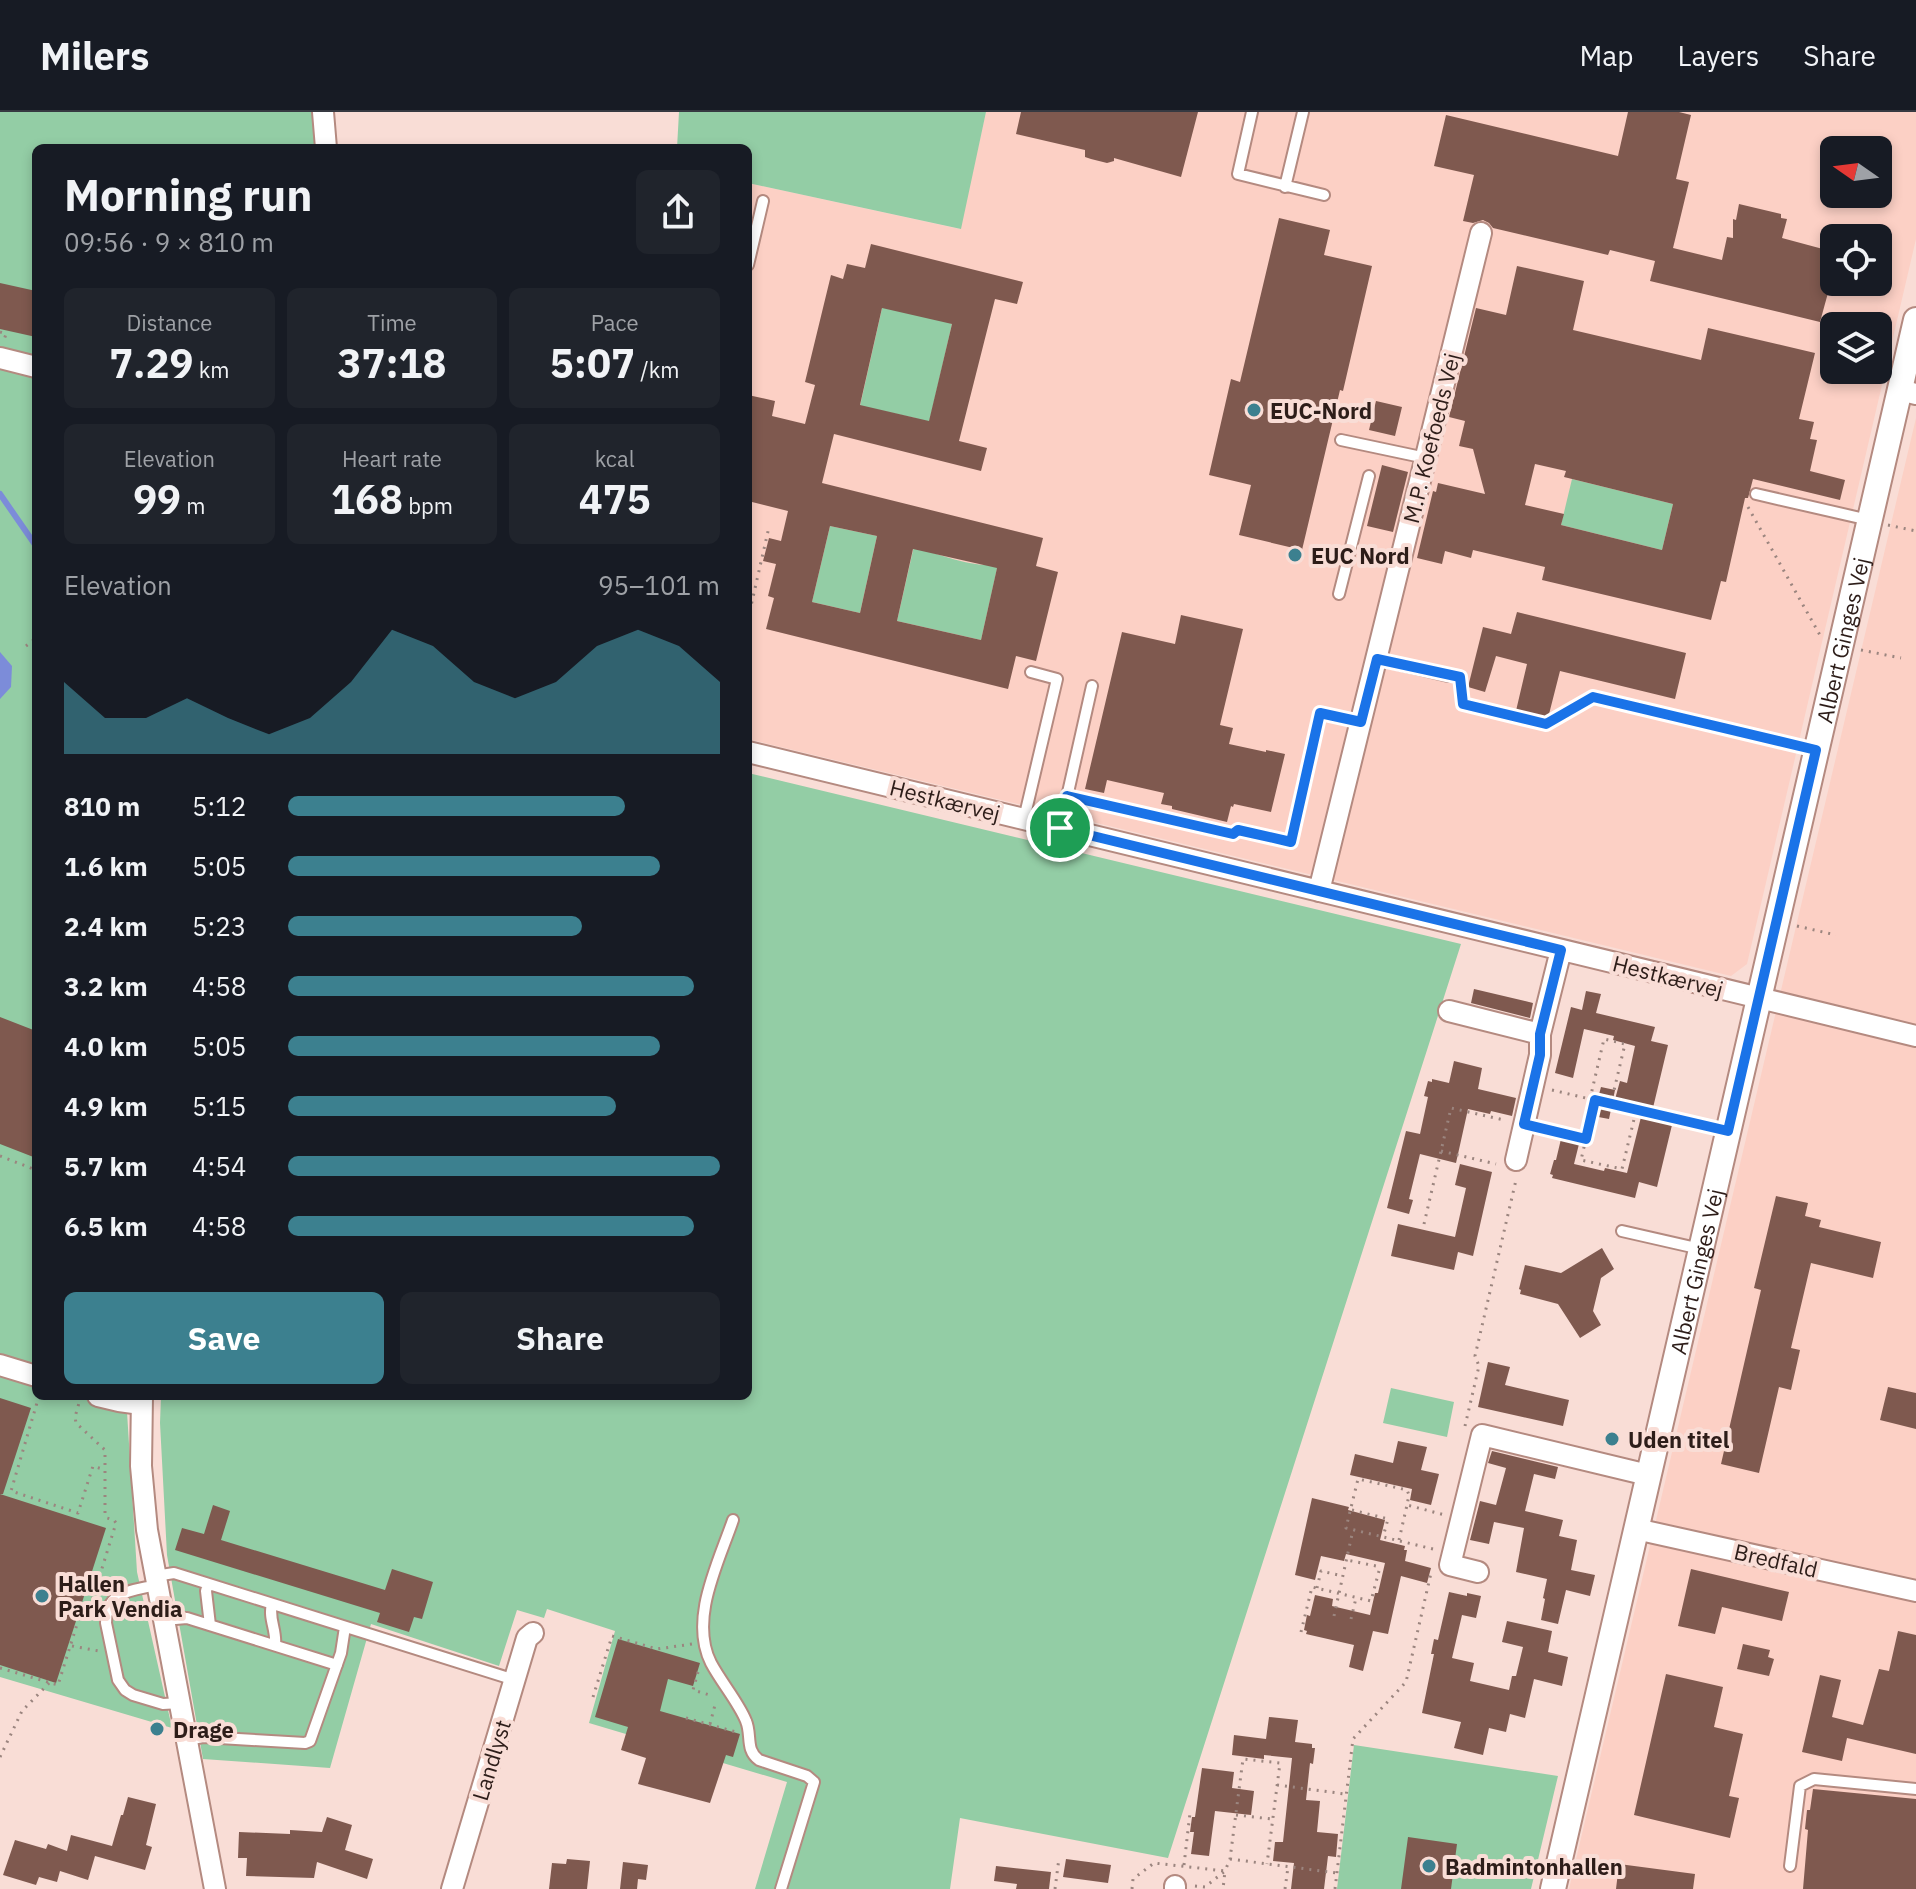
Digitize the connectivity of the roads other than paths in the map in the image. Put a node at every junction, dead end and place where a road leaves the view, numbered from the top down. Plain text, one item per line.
1 (323, 112) edge
2 (1252, 112) edge
3 (1303, 112) edge
4 (326, 144) edge
5 (1285, 187) junction
6 (1324, 195) dead end
7 (763, 201) dead end
8 (1481, 233) dead end
9 (752, 248) edge
10 (1916, 320) edge
11 (0, 358) edge
12 (32, 366) edge
13 (1908, 392) edge
14 (1341, 440) dead end
15 (1426, 458) junction
16 (1369, 476) dead end
17 (1756, 494) road end
18 (1871, 521) junction
19 (1339, 594) dead end
20 (1377, 659) junction
21 (1031, 672) dead end
22 (1448, 676) road end
23 (1092, 686) dead end
24 (1361, 722) junction
25 (752, 753) edge
26 (1067, 796) junction
27 (1024, 819) junction
28 (1060, 828) junction
29 (1319, 891) junction
30 (1561, 950) junction
31 (1759, 998) junction
32 (1449, 1011) dead end
33 (1540, 1034) junction
34 (1908, 1034) edge
35 (1516, 1160) road end
36 (1622, 1231) dead end
37 (1701, 1249) junction
38 (0, 1365) edge
39 (32, 1375) edge
40 (142, 1400) edge
41 (1648, 1475) junction
42 (733, 1520) dead end
43 (1636, 1529) junction
44 (1478, 1572) dead end
45 (156, 1581) junction
46 (208, 1584) junction
47 (1916, 1591) edge
48 (272, 1604) junction
49 (164, 1620) junction
50 (210, 1625) junction
51 (345, 1627) junction
52 (533, 1633) dead end
53 (275, 1645) junction
54 (337, 1665) junction
55 (515, 1680) junction
56 (180, 1703) junction
57 (187, 1740) junction
58 (1916, 1789) edge
59 (1790, 1866) dead end
60 (215, 1889) edge
61 (452, 1889) edge
62 (781, 1889) edge
63 (1553, 1889) edge

1 - 4 street
2 - 5 lane
3 - 5 lane
5 - 6 lane
7 - 9 lane
8 - 15 street, M.P. Koefoeds Vej
10 - 13 street, Albert Ginges Vej
11 - 12 street
13 - 18 street, Albert Ginges Vej
14 - 15 lane
15 - 20 street, M.P. Koefoeds Vej
16 - 19 lane
17 - 18 lane
18 - 31 street, Albert Ginges Vej
20 - 22 lane
20 - 24 street, M.P. Koefoeds Vej
21 - 27 lane
23 - 26 lane
24 - 26 lane
24 - 29 street, M.P. Koefoeds Vej
25 - 27 street, Hestkærvej
26 - 28 lane
27 - 28 street, Hestkærvej
28 - 29 street, Hestkærvej
29 - 30 street, Hestkærvej
30 - 31 street, Hestkærvej
30 - 33 street
31 - 34 street, Hestkærvej
31 - 37 street, Albert Ginges Vej
32 - 33 street
33 - 35 street
36 - 37 lane
37 - 41 street, Albert Ginges Vej
38 - 39 street
40 - 45 street
41 - 43 street, Albert Ginges Vej
41 - 44 street
42 - 62 lane
43 - 47 street, Bredfald
43 - 63 street, Albert Ginges Vej
45 - 46 lane
45 - 49 street
45 - 56 lane
46 - 48 lane
46 - 50 lane
48 - 51 lane
48 - 53 lane
49 - 50 lane
49 - 56 street
50 - 53 lane
51 - 54 lane
51 - 55 lane
52 - 55 street, Landlyst
53 - 54 lane
54 - 57 lane
55 - 61 street, Landlyst
56 - 57 street
57 - 60 street
58 - 59 lane

